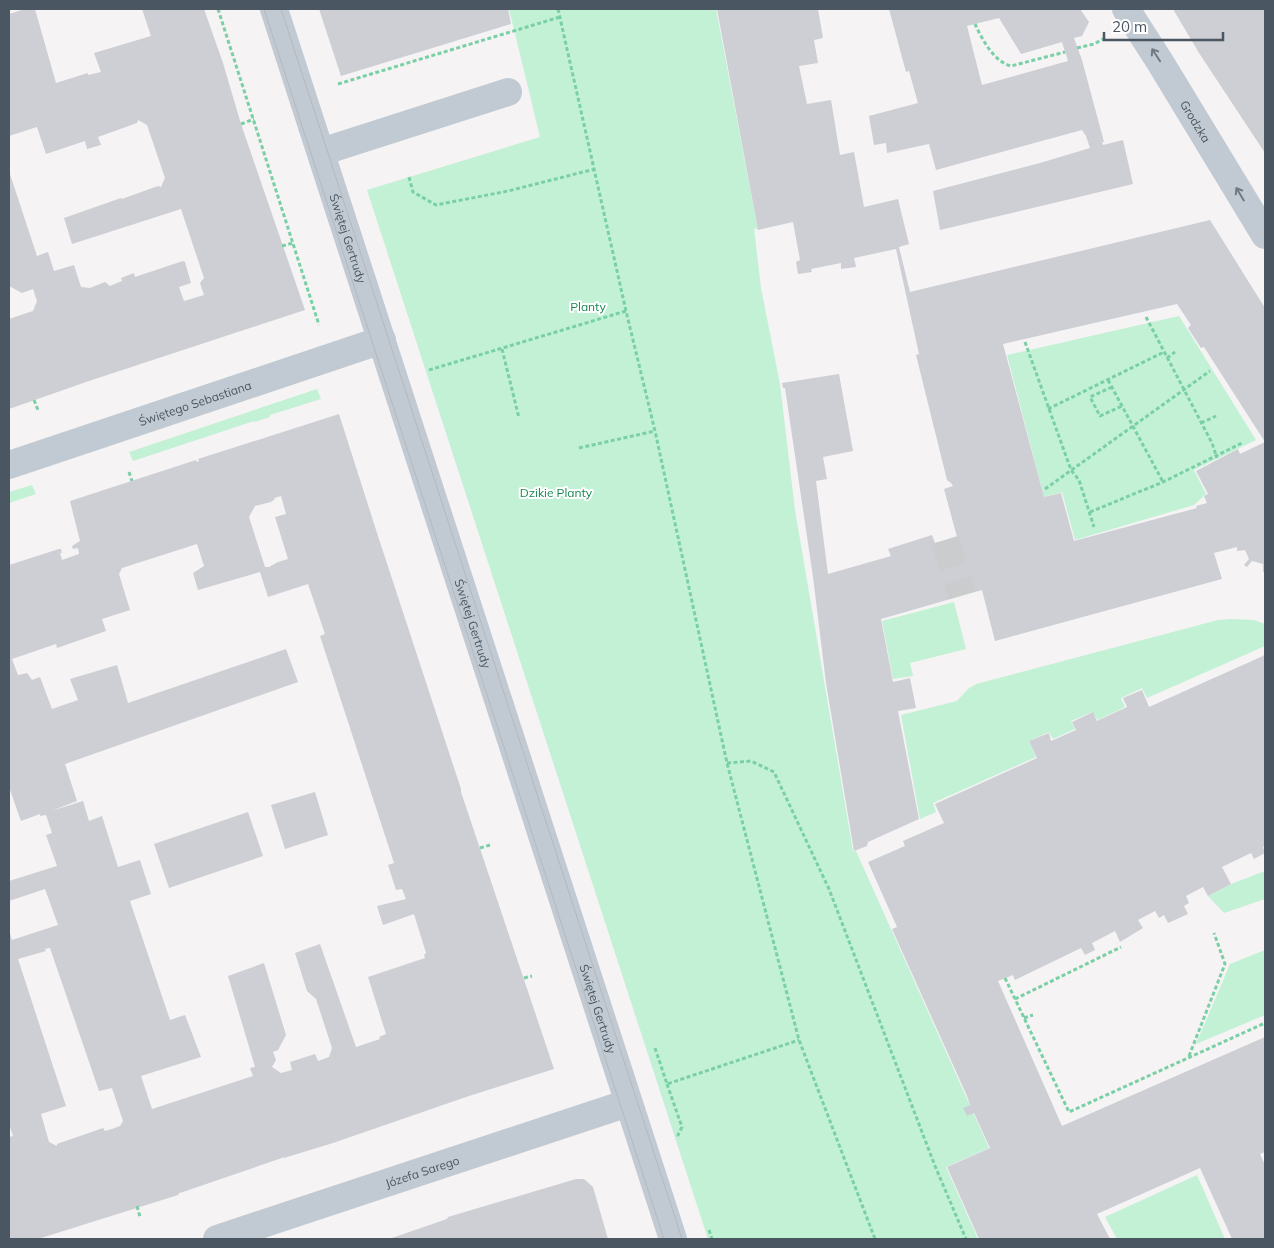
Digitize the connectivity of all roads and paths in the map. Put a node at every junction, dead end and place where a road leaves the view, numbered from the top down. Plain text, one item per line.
1 (218, 9) edge
2 (274, 9) edge
3 (558, 9) edge
4 (1126, 9) edge
5 (560, 16) junction
6 (975, 24) dead end
7 (1065, 52) dead end
8 (338, 84) dead end
9 (508, 92) dead end
10 (254, 119) junction
11 (241, 124) dead end
12 (320, 152) junction
13 (595, 169) junction
14 (409, 177) dead end
15 (1265, 235) edge
16 (293, 243) junction
17 (282, 246) dead end
18 (626, 311) junction
19 (1146, 317) dead end
20 (320, 328) dead end
21 (382, 340) junction
22 (1025, 342) dead end
23 (502, 349) junction
24 (1164, 352) junction
25 (1175, 352) dead end
26 (1167, 358) junction
27 (429, 370) dead end
28 (1210, 371) dead end
29 (1108, 380) junction
30 (1112, 387) junction
31 (1184, 390) junction
32 (34, 400) dead end
33 (1122, 406) junction
34 (1048, 409) junction
35 (38, 410) dead end
36 (1216, 416) dead end
37 (519, 418) dead end
38 (1201, 423) junction
39 (1132, 427) junction
40 (655, 431) junction
41 (1242, 443) dead end
42 (579, 448) dead end
43 (1216, 457) junction
44 (9, 465) edge
45 (1071, 470) junction
46 (129, 472) dead end
47 (132, 481) dead end
48 (1163, 482) junction
49 (1044, 489) dead end
50 (1090, 512) junction
51 (1094, 527) dead end
52 (727, 763) junction
53 (490, 846) dead end
54 (480, 848) dead end
55 (1214, 933) dead end
56 (1121, 947) dead end
57 (532, 976) dead end
58 (524, 978) dead end
59 (1005, 978) dead end
60 (1015, 999) junction
61 (1033, 1015) dead end
62 (1024, 1018) junction
63 (1265, 1023) edge
64 (799, 1040) junction
65 (655, 1048) dead end
66 (1189, 1056) junction
67 (667, 1084) junction
68 (628, 1103) junction
69 (680, 1142) dead end
70 (137, 1206) dead end
71 (140, 1217) dead end
72 (706, 1221) dead end
73 (217, 1239) edge
74 (673, 1239) edge
75 (712, 1239) edge
76 (875, 1239) edge
77 (966, 1239) edge

1 - 10 path
2 - 12 street, Świętej Gertrudy
3 - 5 path
15 -> 4 street, Grodzka
5 - 8 path
5 - 13 path
6 - 7 path
9 - 12 street
10 - 11 path
10 - 16 path
12 - 21 street, Świętej Gertrudy
13 - 14 path
13 - 18 path
16 - 17 path
16 - 20 path
18 - 23 path
18 - 40 path
19 - 24 path
21 - 44 street, Świętego Sebastiana
21 - 68 street, Świętej Gertrudy
22 - 34 path
23 - 27 path
23 - 37 path
24 - 26 path
24 - 29 path
25 - 26 path
26 - 31 path
28 - 31 path
29 - 30 path
29 - 34 path
30 - 33 path
30 - 33 path
31 - 38 path
31 - 39 path
32 - 35 path
33 - 39 path
34 - 45 path
36 - 38 path
38 - 43 path
39 - 45 path
39 - 48 path
40 - 42 path
40 - 52 path
41 - 43 path
43 - 48 path
45 - 49 path
45 - 50 path
46 - 47 path
48 - 50 path
50 - 51 path
52 - 64 path
52 - 77 path
53 - 54 path
55 - 66 path
56 - 60 path
57 - 58 path
59 - 60 path
60 - 62 path
61 - 62 path
62 - 66 path
63 - 66 path
64 - 67 path
64 - 76 path
65 - 67 path
67 - 69 path
68 - 73 street, Józefa Sarego
68 - 74 street, Świętej Gertrudy
70 - 71 path
72 - 75 path

